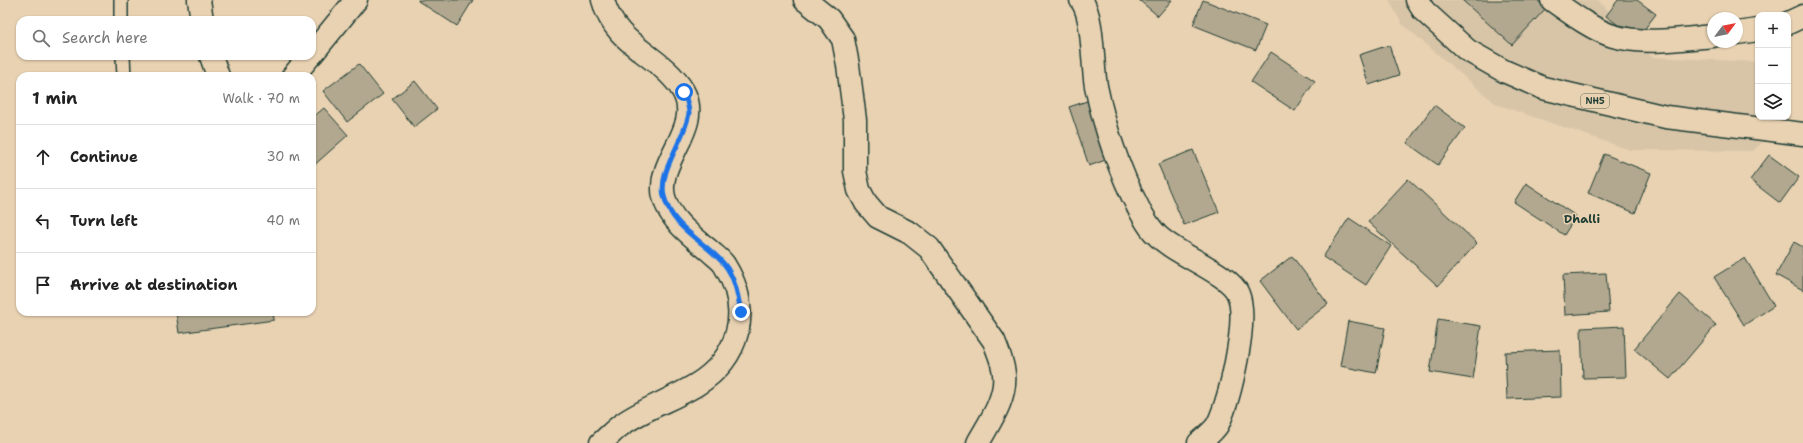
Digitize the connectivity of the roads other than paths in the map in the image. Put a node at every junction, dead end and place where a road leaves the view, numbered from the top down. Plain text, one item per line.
1 (121, 0) edge
2 (199, 0) edge
3 (356, 0) edge
4 (603, 0) edge
5 (805, 0) edge
6 (1081, 0) edge
7 (1417, 0) edge
8 (1552, 0) edge
9 (121, 16) edge
10 (201, 16) edge
11 (1803, 16) edge
12 (1791, 22) edge
13 (1755, 30) edge
14 (1743, 32) edge
15 (1707, 36) edge
16 (316, 49) edge
17 (123, 60) edge
18 (212, 60) edge
19 (307, 60) edge
20 (124, 72) edge
21 (216, 72) edge
22 (296, 72) edge
23 (1803, 134) edge
24 (601, 443) edge
25 (978, 443) edge
26 (1199, 443) edge

1 - 9 lane
2 - 10 main road
3 - 16 main road
4 - 24 main road
5 - 25 main road
6 - 26 main road
7 - 23 main road, NH5
8 - 15 main road
11 - 12 main road
13 - 14 main road
17 - 20 lane
18 - 21 main road
19 - 22 main road

